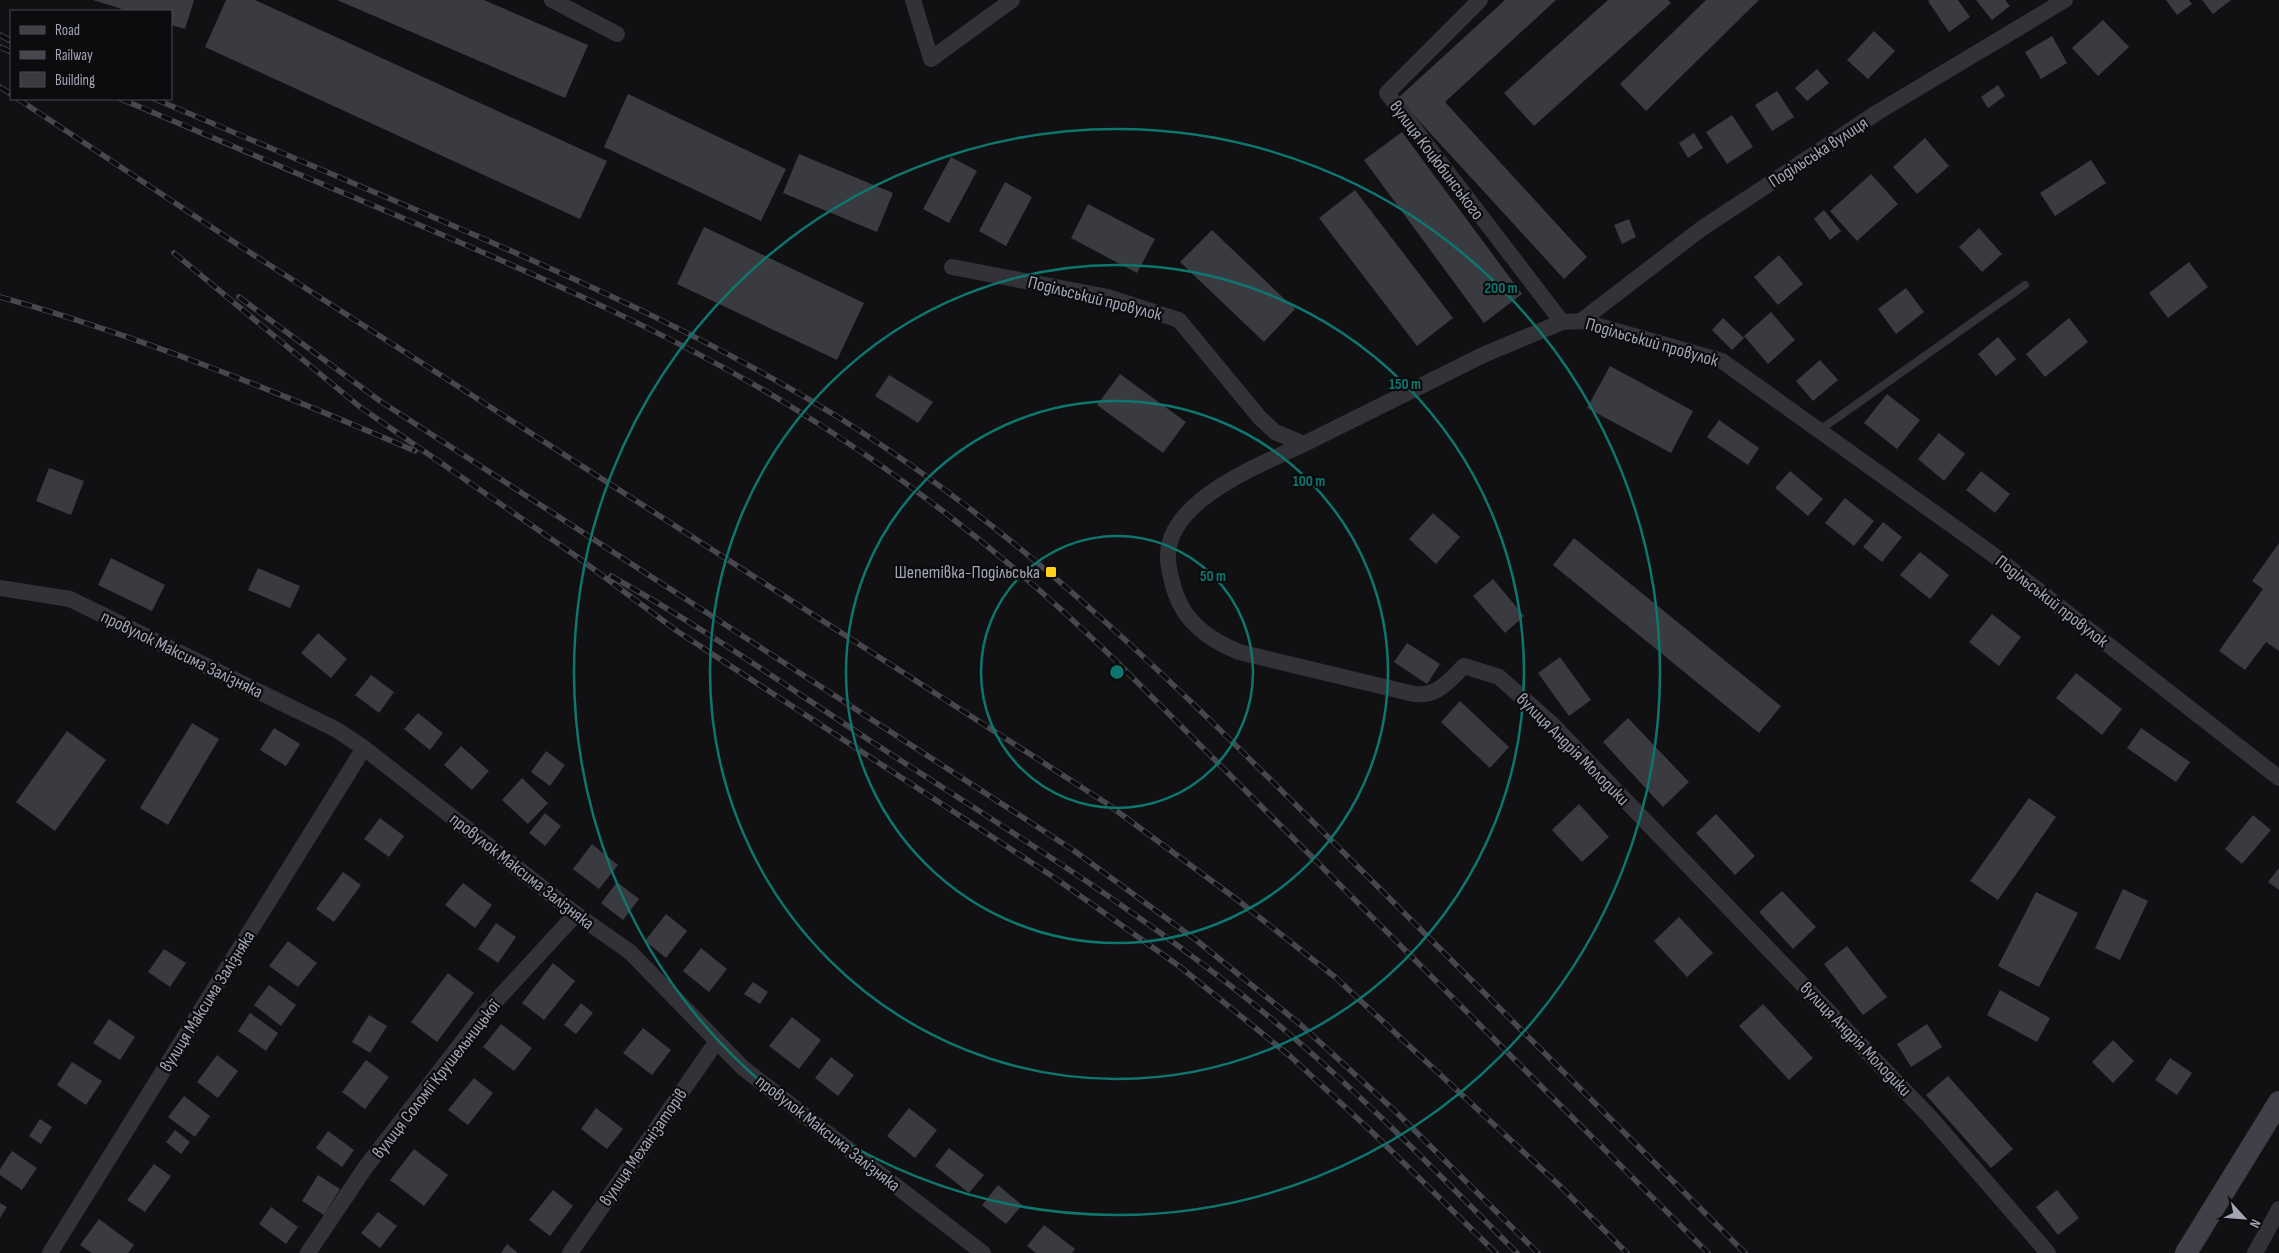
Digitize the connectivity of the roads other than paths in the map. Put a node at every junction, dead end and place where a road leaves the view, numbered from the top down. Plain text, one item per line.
1 (552, 0) edge
2 (913, 0) edge
3 (1012, 0) edge
4 (2065, 0) edge
5 (1472, 3) edge
6 (617, 34) dead end
7 (952, 267) dead end
8 (2025, 285) dead end
9 (1582, 321) junction
10 (1562, 322) junction
11 (1820, 430) junction
12 (1304, 444) junction
13 (0, 588) edge
14 (364, 748) junction
15 (2279, 778) edge
16 (576, 914) junction
17 (717, 1041) junction
18 (2279, 1102) edge
19 (2279, 1209) edge
20 (50, 1253) edge
21 (308, 1253) edge
22 (570, 1253) edge
23 (983, 1253) edge
24 (2048, 1253) edge
25 (2186, 1253) edge
26 (2256, 1253) edge

1 - 6 street
2 - 3 street
4 - 9 street, Подільська вулиця
5 - 10 street, вулиця Коцюбинського
7 - 12 street, Подільський провулок
8 - 11 lane
9 - 10 street, Подільський провулок
9 - 11 street, Подільський провулок
10 - 12 street, Подільський провулок
11 - 15 street, Подільський провулок
12 - 24 street, вулиця Андрія Молодики
13 - 14 street, провулок Максима Залізняка
14 - 16 street, провулок Максима Залізняка
14 - 20 street, вулиця Максима Залізняка
16 - 17 street, провулок Максима Залізняка
16 - 21 street, вулиця Соломії Крушельницької
17 - 22 street, вулиця Механізаторів
17 - 23 street, провулок Максима Залізняка
18 - 25 main road
19 - 26 street

